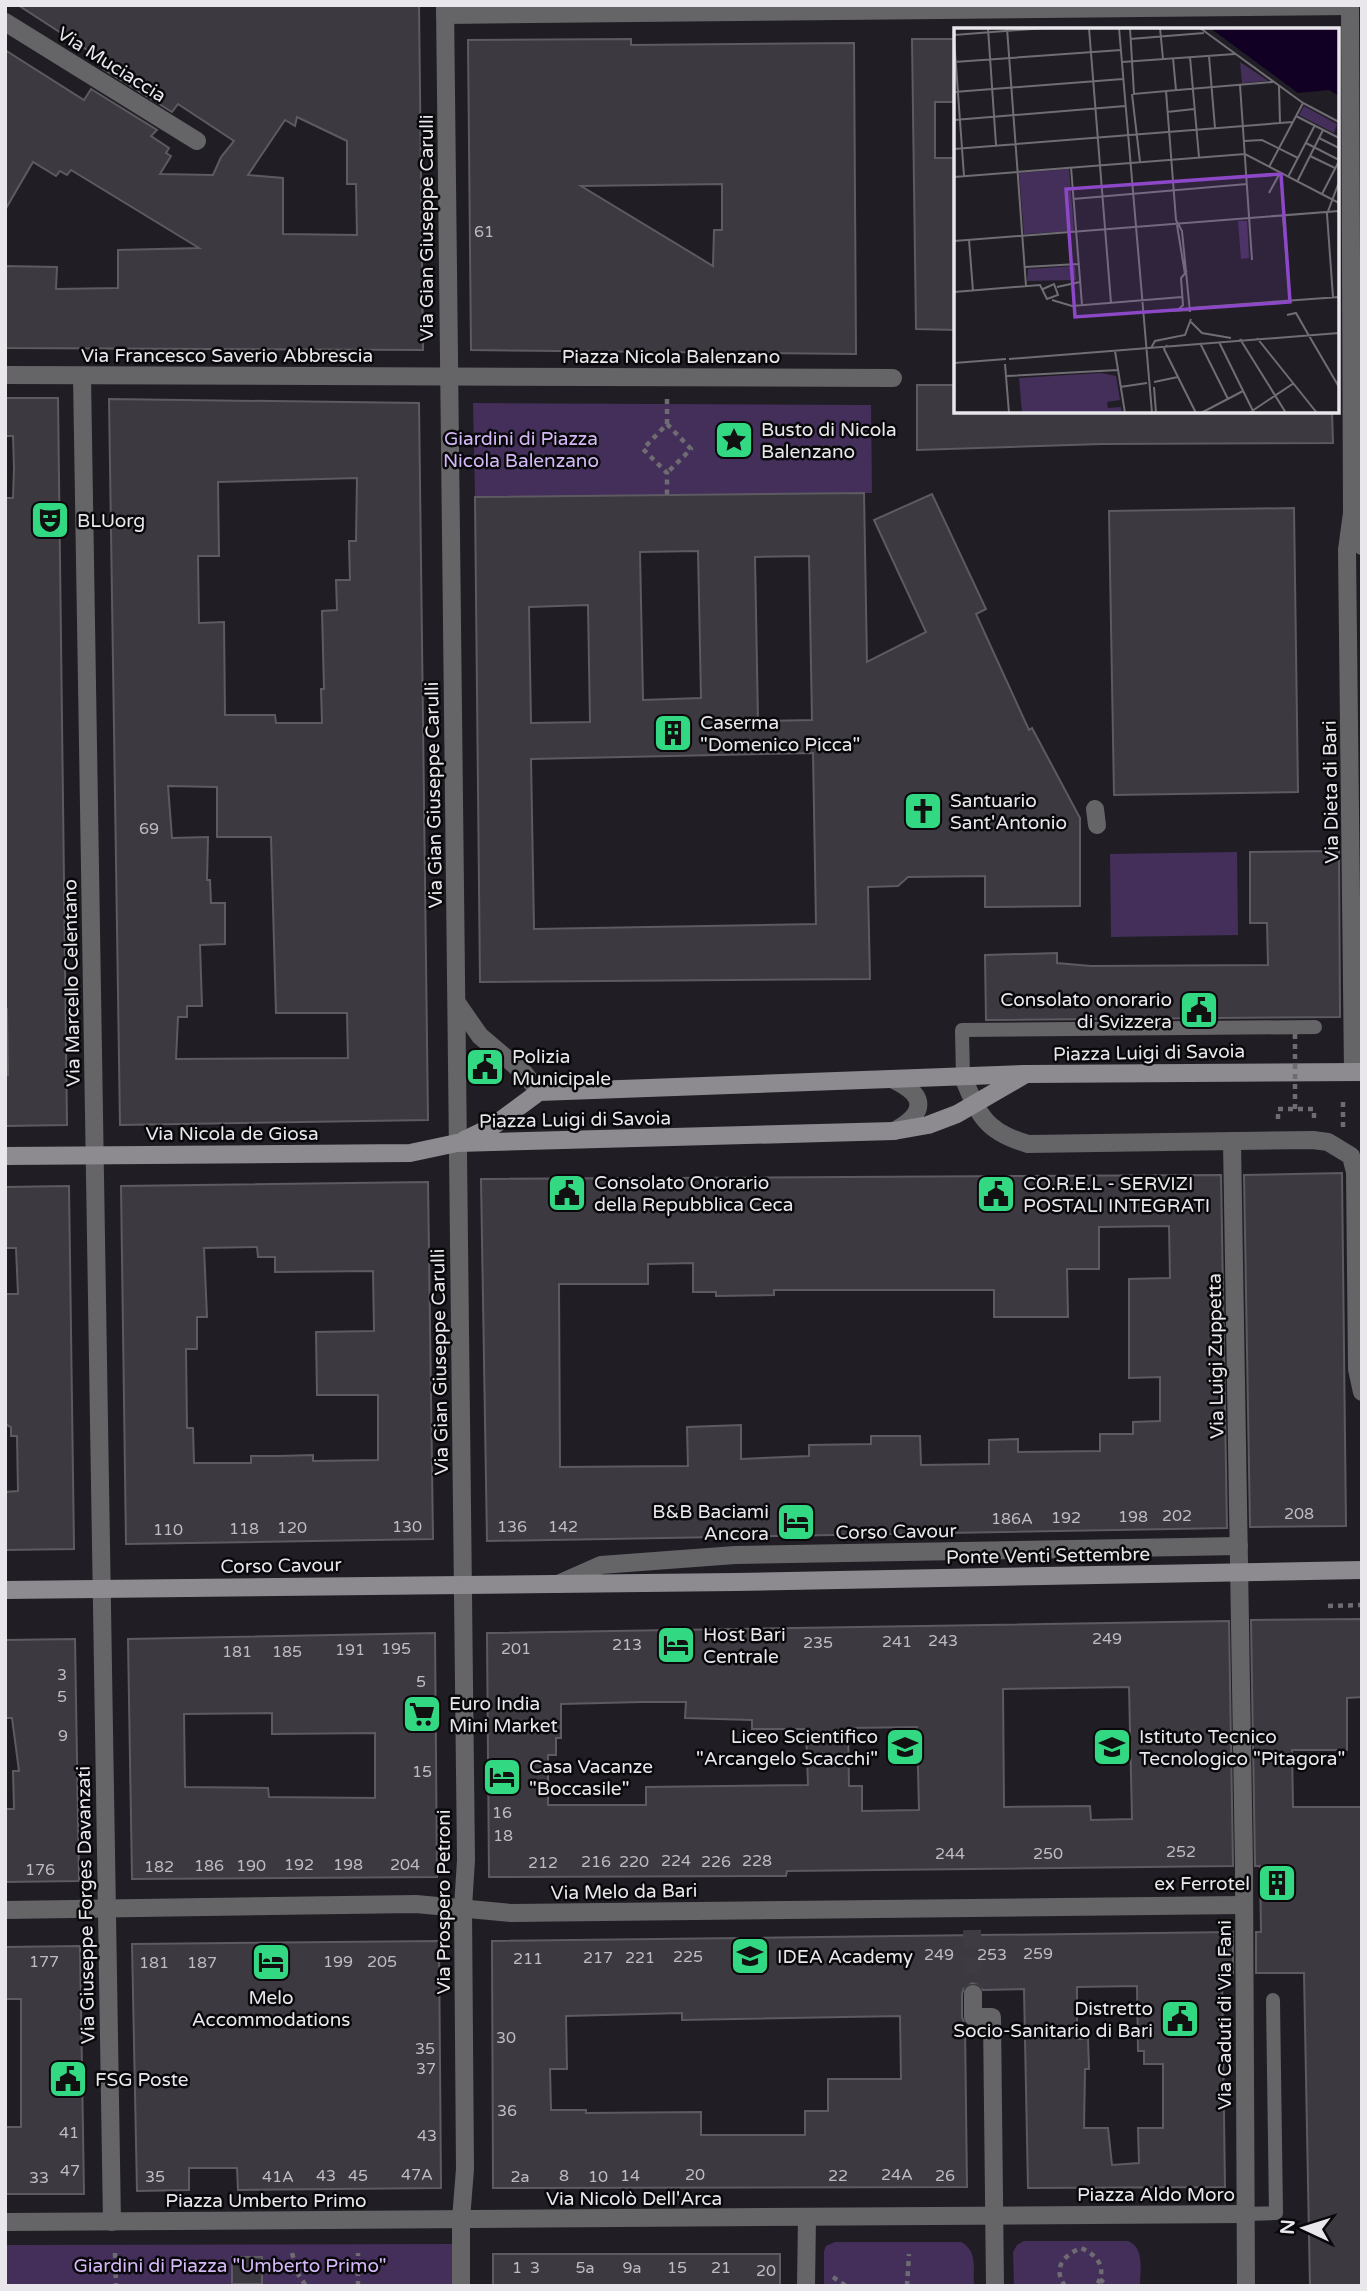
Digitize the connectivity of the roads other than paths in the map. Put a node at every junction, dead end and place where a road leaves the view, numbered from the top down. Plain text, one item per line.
1 (1350, 6) edge
2 (445, 10) edge
3 (5, 22) edge
4 (197, 141) dead end
5 (5, 375) edge
6 (82, 376) junction
7 (448, 376) junction
8 (893, 379) dead end
9 (1352, 513) junction
10 (1362, 546) edge
11 (457, 1003) junction
12 (1315, 1027) dead end
13 (1357, 1072) edge
14 (1026, 1074) junction
15 (963, 1077) junction
16 (894, 1080) junction
17 (539, 1092) junction
18 (975, 1105) junction
19 (894, 1131) junction
20 (1232, 1141) junction
21 (457, 1143) junction
22 (96, 1155) junction
23 (5, 1156) edge
24 (1362, 1392) edge
25 (1239, 1546) junction
26 (1362, 1570) edge
27 (1239, 1571) junction
28 (735, 1582) joint
29 (463, 1584) junction
30 (558, 1584) junction
31 (101, 1588) junction
32 (5, 1590) edge
33 (1244, 1905) junction
34 (463, 1907) junction
35 (106, 1909) junction
36 (5, 1910) edge
37 (973, 1994) tunnel mouth
38 (1273, 2000) dead end
39 (1246, 2214) junction
40 (995, 2216) junction
41 (807, 2218) junction
42 (461, 2219) junction
43 (5, 2222) edge
44 (111, 2222) junction
45 (461, 2286) edge
46 (806, 2286) edge
47 (995, 2286) edge
48 (1247, 2286) edge

1 - 2 street
1 - 9 street, Via Dieta di Bari
2 - 7 street, Via Gian Giuseppe Carulli
3 - 4 street, Via Muciaccia
5 - 6 street, Via Francesco Saverio Abbrescia
6 - 7 street, Via Francesco Saverio Abbrescia
6 - 22 street, Via Marcello Celentano
7 - 8 street, Piazza Nicola Balenzano
7 - 11 street, Via Gian Giuseppe Carulli
9 - 10 street, Via Dieta di Bari
9 - 13 street, Via Dieta di Bari
11 - 17 street
11 - 21 street, Via Gian Giuseppe Carulli
12 - 15 lane
13 - 14 main road, Piazza Luigi di Savoia
14 - 15 main road, Piazza Luigi di Savoia
14 - 18 main road, Piazza Luigi di Savoia
15 - 16 main road, Piazza Luigi di Savoia
15 - 18 street
16 - 17 main road, Piazza Luigi di Savoia
16 - 19 street
17 - 21 main road, Piazza Luigi di Savoia
18 - 19 main road, Piazza Luigi di Savoia
18 - 20 street
19 - 21 main road, Piazza Luigi di Savoia
20 - 24 street
20 - 25 street, Via Luigi Zuppetta
21 - 22 main road, Via Nicola de Giosa
21 - 29 street, Via Gian Giuseppe Carulli
22 - 23 main road, Via Nicola de Giosa
22 - 31 street, Via Marcello Celentano
25 - 27 street, Via Luigi Zuppetta
25 - 30 street, Corso Cavour
26 - 27 street
26 - 28 main road, Ponte Venti Settembre, bridge
27 - 33 street, Via Caduti di Via Fani
28 - 30 main road, Corso Cavour
29 - 30 main road, Corso Cavour
29 - 31 main road, Corso Cavour
29 - 34 street, Via Prospero Petroni
31 - 32 main road, Corso Cavour
31 - 35 street, Via Giuseppe Forges Davanzati
33 - 34 street, Via Melo da Bari
33 - 39 street, Via Caduti di Via Fani
34 - 35 street, Via Melo da Bari
34 - 42 street, Via Prospero Petroni
35 - 36 street, Via Melo da Bari
35 - 44 street, Via Giuseppe Forges Davanzati
37 - 40 street
38 - 39 lane
39 - 40 street, Piazza Aldo Moro
39 - 48 street, Piazza Aldo Moro
40 - 41 street, Piazza Aldo Moro
40 - 47 street
41 - 42 street, Via Nicolò Dell'Arca
41 - 46 street
42 - 44 street, Piazza Umberto Primo
42 - 45 street
43 - 44 street, Piazza Umberto Primo

